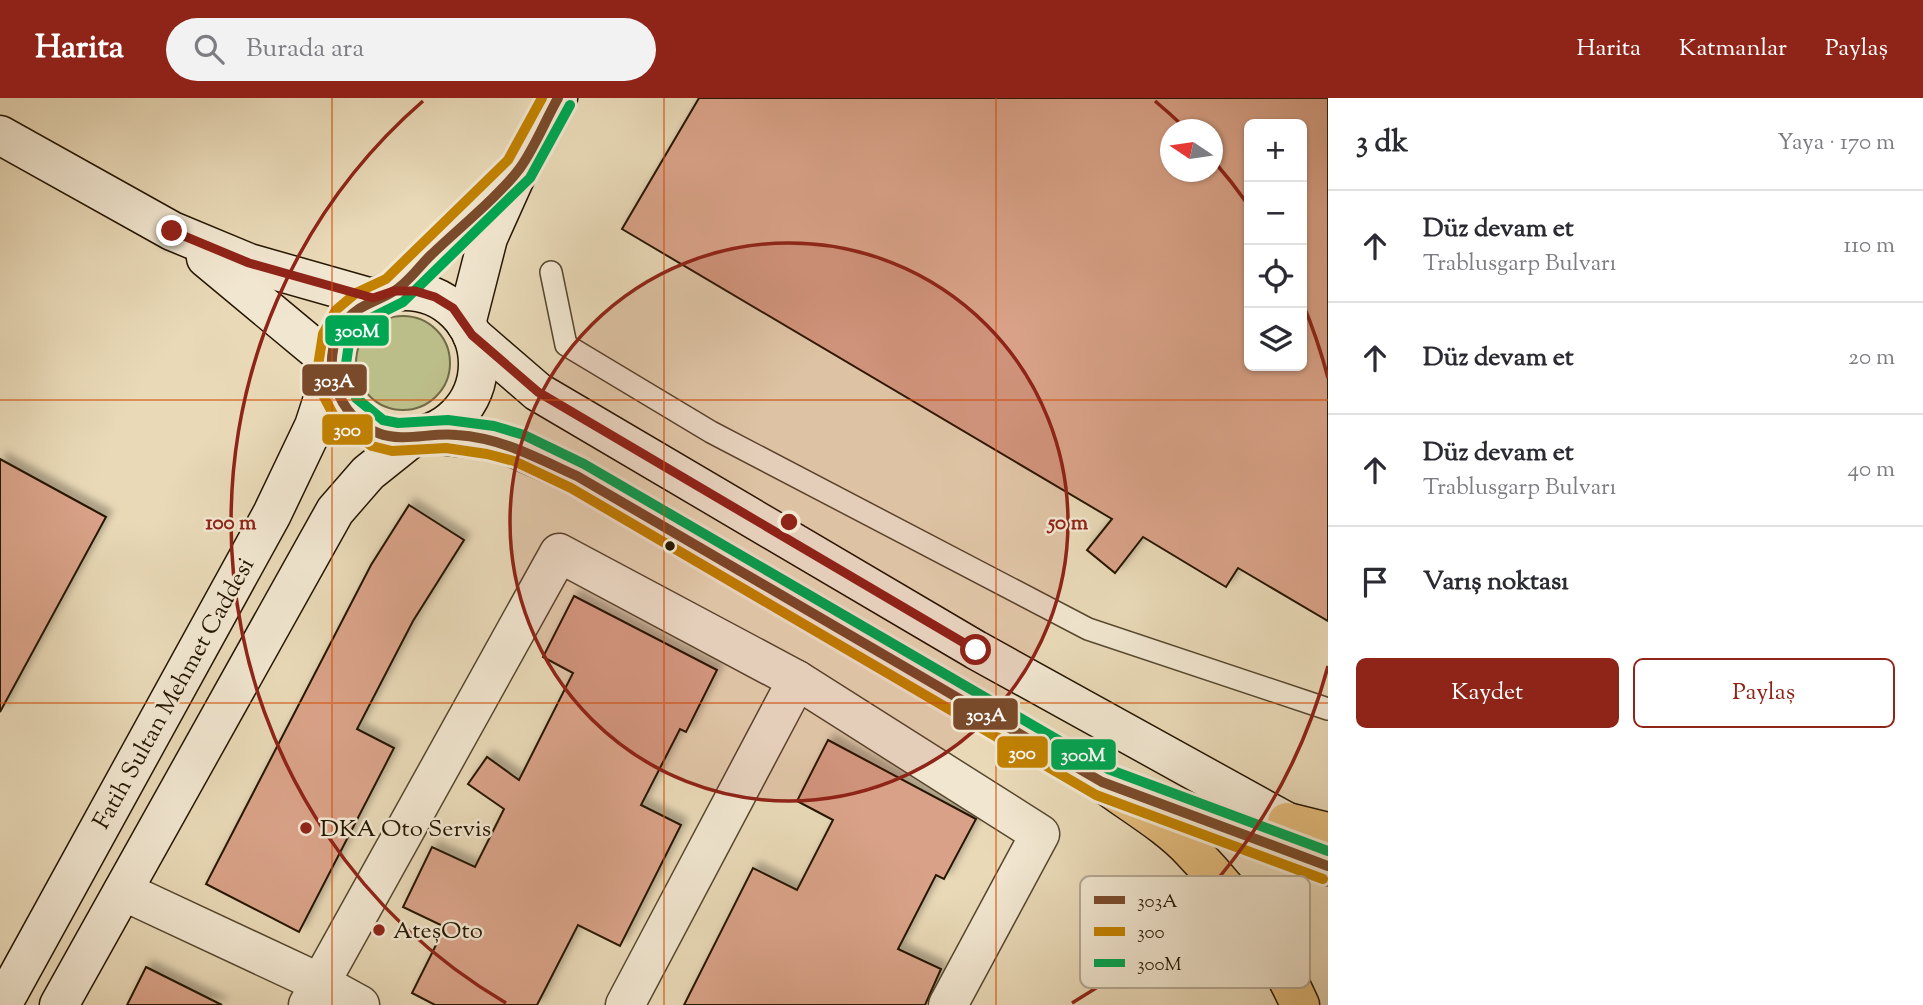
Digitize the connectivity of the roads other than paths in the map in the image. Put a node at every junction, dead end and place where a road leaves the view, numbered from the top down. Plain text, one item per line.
1 (558, 98) edge
2 (0, 135) edge
3 (519, 169) junction
4 (172, 231) junction
5 (551, 272) dead end
6 (383, 294) junction
7 (469, 330) junction
8 (331, 368) junction
9 (421, 436) junction
10 (797, 680) junction
11 (1328, 709) edge
12 (1102, 782) junction
13 (1287, 822) junction
14 (1328, 832) edge
15 (1328, 839) edge
16 (1328, 866) edge
17 (76, 869) junction
18 (1213, 876) edge
19 (123, 891) junction
20 (1293, 988) edge
21 (314, 994) edge
22 (2, 1005) edge
23 (59, 1005) edge
24 (360, 1005) edge
25 (625, 1005) edge
26 (948, 1005) edge
27 (1300, 1005) edge

1 - 3 main road
2 - 4 main road
3 - 6 main road
3 - 7 main road
4 - 6 main road
4 - 8 main road
5 - 11 lane
6 - 7 main road
6 - 8 main road
7 - 9 main road
7 - 13 main road
8 - 9 main road
8 - 17 main road, Fatih Sultan Mehmet Caddesi
9 - 12 main road
9 - 19 main road
10 - 21 main road
10 - 25 main road
10 - 26 main road
12 - 16 main road
12 - 18 highway
13 - 14 highway
13 - 15 main road
17 - 19 main road
17 - 22 main road, Fatih Sultan Mehmet Caddesi
19 - 21 main road
19 - 23 main road
20 - 27 highway
21 - 24 main road

